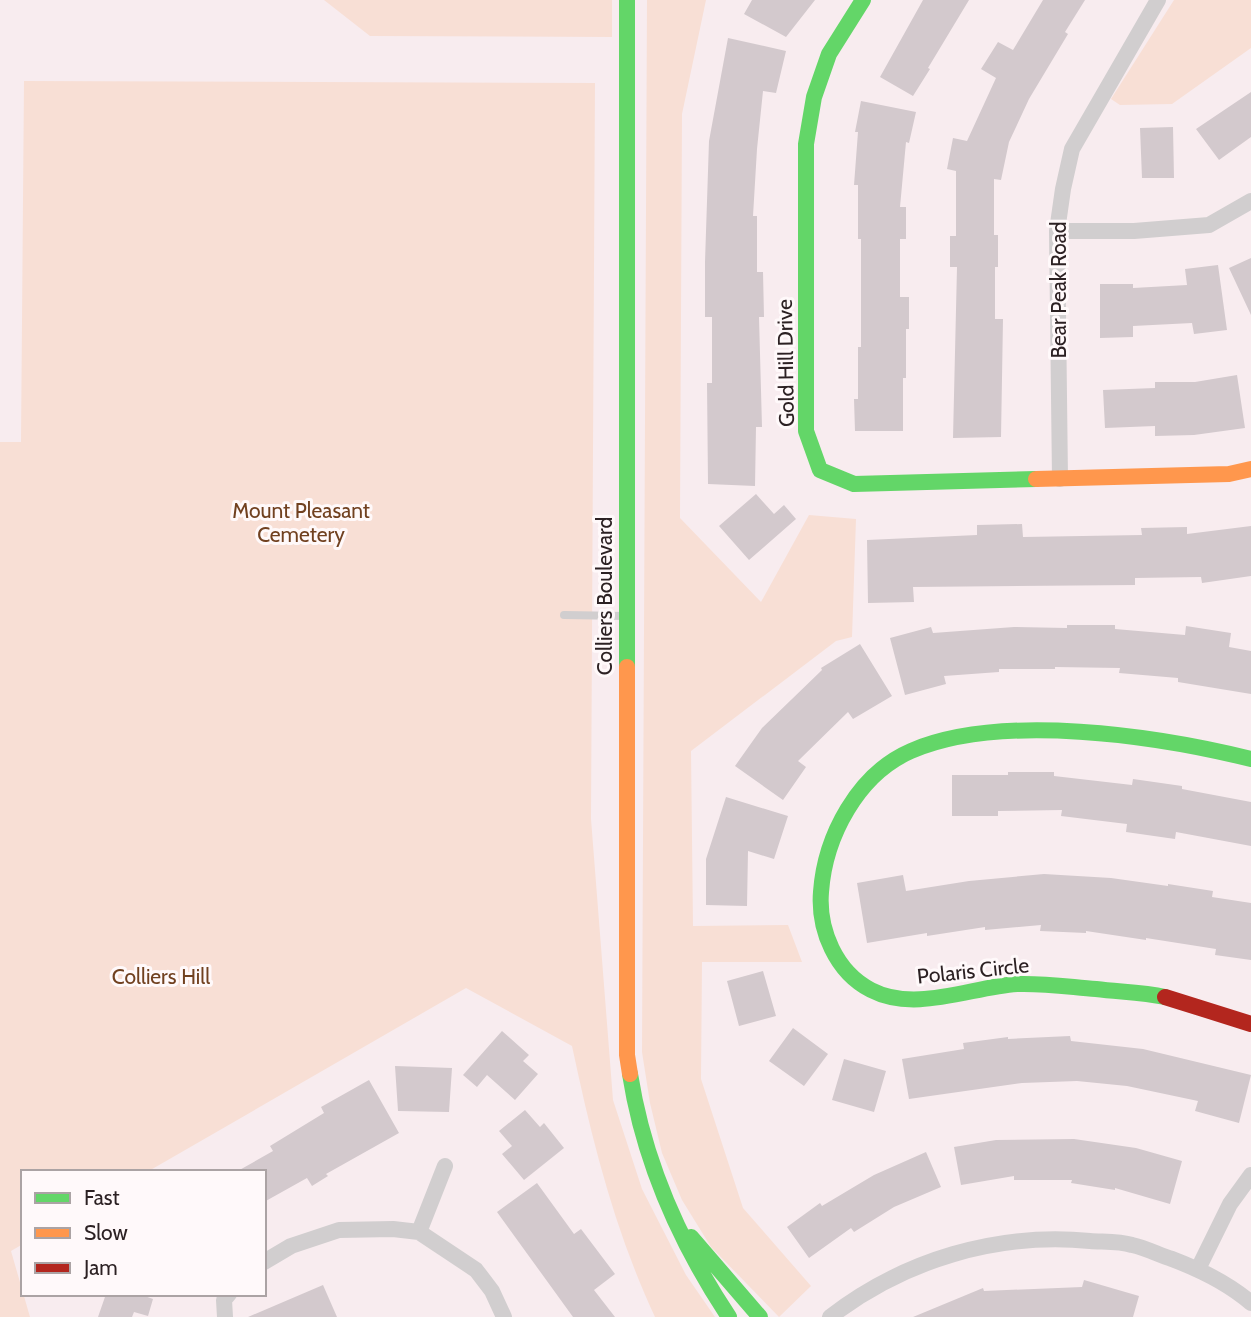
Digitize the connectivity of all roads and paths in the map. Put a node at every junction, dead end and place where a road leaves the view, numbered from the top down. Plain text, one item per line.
1 (627, 0) edge
2 (863, 0) edge
3 (1158, 0) edge
4 (1251, 201) edge
5 (1057, 231) junction
6 (1251, 469) edge
7 (1060, 479) junction
8 (564, 615) dead end
9 (626, 616) junction
10 (1251, 759) edge
11 (1251, 1024) edge
12 (444, 1166) dead end
13 (1251, 1175) edge
14 (660, 1188) junction
15 (419, 1232) junction
16 (266, 1261) edge
17 (1198, 1269) junction
18 (227, 1296) edge
19 (1251, 1303) edge
20 (225, 1317) edge
21 (504, 1317) edge
22 (729, 1317) edge
23 (760, 1317) edge
24 (830, 1317) edge

1 - 9 street, Colliers Boulevard
2 - 7 street, Gold Hill Drive
3 - 5 street, Bear Peak Road
4 - 5 street
5 - 7 street, Bear Peak Road
6 - 7 street, Gold Hill Drive
8 - 9 lane
9 - 14 street, Colliers Boulevard
10 - 11 street, Polaris Circle
12 - 15 street
13 - 17 street
14 - 22 street, Colliers Boulevard
14 - 23 street, Colliers Boulevard
15 - 16 street
15 - 21 street
17 - 19 street
17 - 24 street
18 - 20 street

